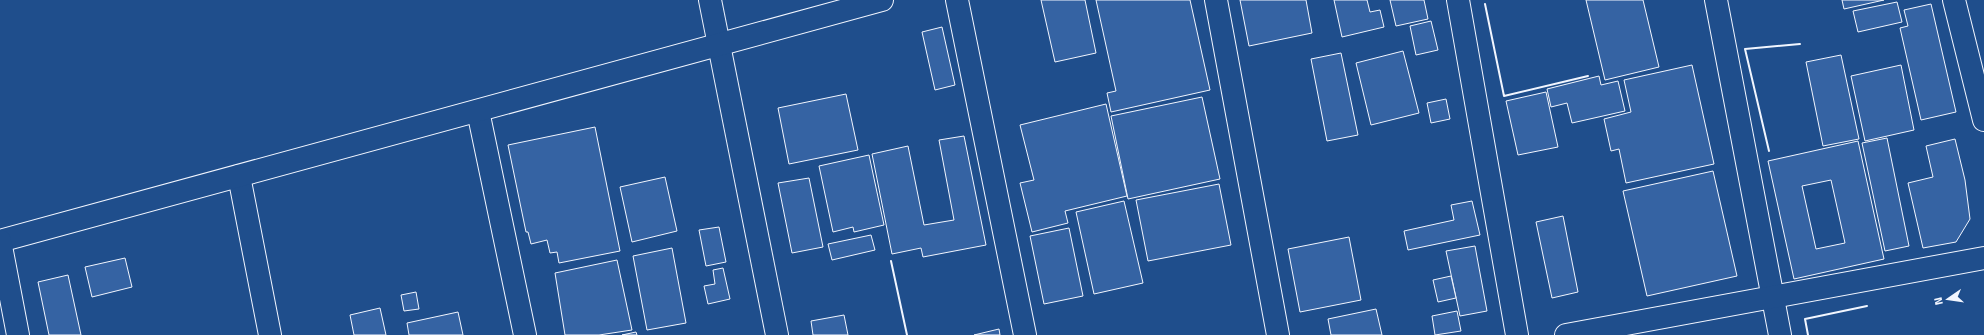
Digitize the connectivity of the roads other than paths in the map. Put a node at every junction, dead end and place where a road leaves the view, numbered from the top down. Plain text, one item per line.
1 (710, 0) edge
2 (882, 0) edge
3 (957, 0) edge
4 (1216, 0) edge
5 (1458, 0) edge
6 (1716, 0) edge
7 (1954, 0) edge
8 (719, 45) junction
9 (478, 111) junction
10 (1984, 120) edge
11 (239, 176) junction
12 (0, 241) edge
13 (1984, 258) edge
14 (1773, 296) junction
15 (18, 335) edge
16 (270, 335) edge
17 (525, 335) edge
18 (777, 335) edge
19 (1025, 335) edge
20 (1278, 335) edge
21 (1517, 335) edge
22 (1566, 335) edge
23 (1780, 335) edge

1 - 8 street
2 - 8 street
3 - 19 street
4 - 20 street
5 - 21 street
6 - 14 street
7 - 10 street
8 - 9 street
8 - 18 street
9 - 11 street
9 - 17 street
11 - 12 street
11 - 16 street
12 - 15 street
13 - 14 street
14 - 22 street
14 - 23 street

